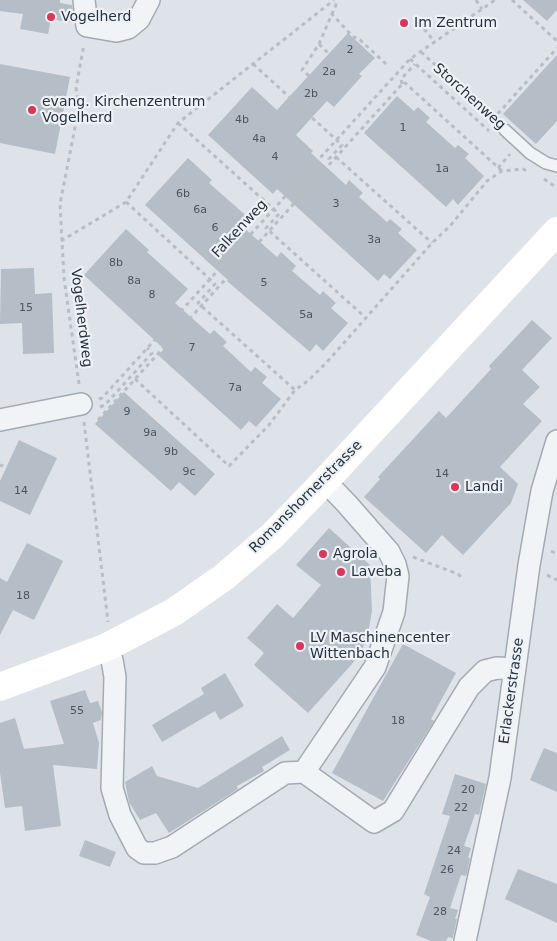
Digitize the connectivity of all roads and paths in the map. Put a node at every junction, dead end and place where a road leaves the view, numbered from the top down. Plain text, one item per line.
1 (84, 0) edge
2 (149, 0) edge
3 (336, 0) edge
4 (476, 0) edge
5 (495, 0) edge
6 (512, 0) edge
7 (482, 9) junction
8 (331, 13) junction
9 (87, 26) junction
10 (424, 29) dead end
11 (436, 42) junction
12 (557, 42) edge
13 (319, 44) junction
14 (557, 48) edge
15 (421, 52) junction
16 (410, 59) junction
17 (334, 60) dead end
18 (253, 64) junction
19 (386, 64) dead end
20 (415, 64) junction
21 (315, 81) dead end
22 (402, 84) junction
23 (178, 123) junction
24 (506, 130) dead end
25 (492, 133) dead end
26 (512, 152) dead end
27 (336, 157) junction
28 (331, 162) junction
29 (557, 166) edge
30 (500, 169) junction
31 (530, 172) dead end
32 (536, 175) dead end
33 (557, 188) edge
34 (126, 202) junction
35 (274, 209) junction
36 (269, 231) junction
37 (557, 231) edge
38 (61, 241) junction
39 (432, 243) junction
40 (210, 279) junction
41 (201, 306) junction
42 (366, 318) junction
43 (147, 348) junction
44 (138, 373) junction
45 (135, 379) junction
46 (295, 390) junction
47 (82, 408) junction
48 (0, 420) edge
49 (98, 420) dead end
50 (557, 441) edge
51 (325, 482) junction
52 (415, 558) dead end
53 (463, 579) dead end
54 (107, 614) dead end
55 (107, 647) junction
56 (515, 669) junction
57 (0, 687) edge
58 (304, 772) junction
59 (465, 941) edge

1 - 9 street
2 - 9 street
3 - 8 path
3 - 18 path
4 - 7 path
5 - 7 path
6 - 12 path
7 - 11 path
8 - 13 path
8 - 19 path
9 - 38 path, Vogelherdweg
10 - 11 path
11 - 15 path
13 - 17 path
13 - 21 path
14 - 15 path
15 - 16 path
16 - 20 path, Storchenweg
16 - 35 path, Falkenweg
18 - 23 path
18 - 28 path
20 - 22 path
20 - 25 path, Storchenweg
22 - 27 path
22 - 30 path
23 - 34 path
23 - 35 path
24 - 29 lane
26 - 30 path
27 - 28 path
27 - 39 path
28 - 36 path
30 - 31 path
30 - 39 path
32 - 33 path
34 - 38 path
34 - 40 path
35 - 36 path
35 - 40 path, Falkenweg
36 - 41 path
36 - 42 path
37 - 51 main road, Romanshornerstrasse
38 - 47 path, Vogelherdweg
39 - 42 path
40 - 41 path
40 - 43 path, Falkenweg
41 - 44 path
41 - 46 path
42 - 46 path
43 - 44 path
43 - 47 path, Falkenweg
44 - 45 path
44 - 47 path
45 - 46 path
45 - 49 path
47 - 48 street
47 - 54 path, Vogelherdweg
50 - 56 street, Erlackerstrasse
51 - 55 main road, Romanshornerstrasse
51 - 58 street
52 - 53 path
55 - 57 main road, Romanshornerstrasse
55 - 58 street
56 - 58 street
56 - 59 street, Erlackerstrasse

